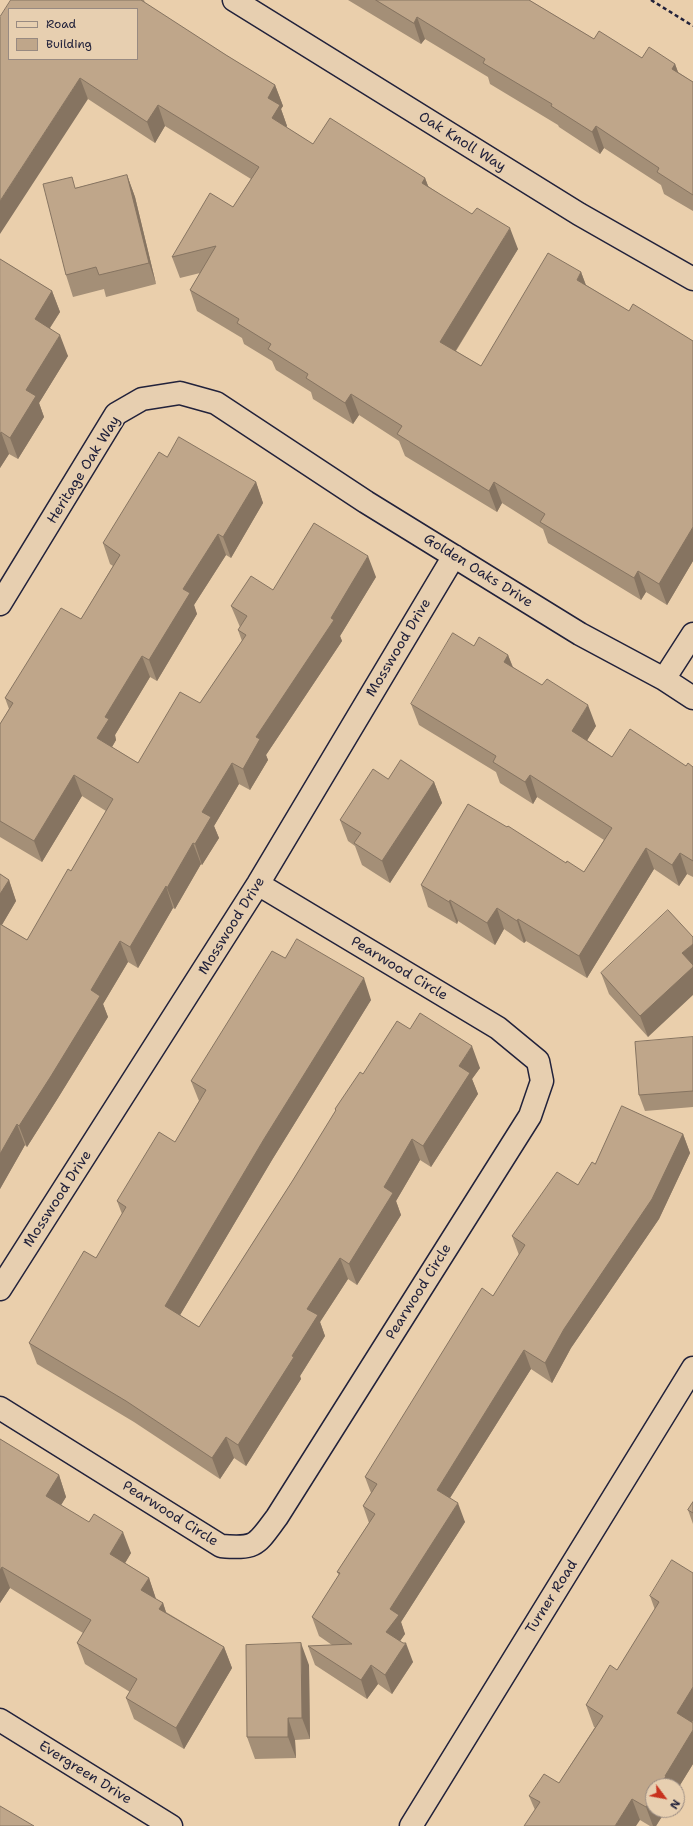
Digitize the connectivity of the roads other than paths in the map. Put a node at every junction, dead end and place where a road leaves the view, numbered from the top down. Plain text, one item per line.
1 (234, 0) edge
2 (693, 279) edge
3 (267, 437) joint
4 (454, 556) junction
5 (0, 604) edge
6 (693, 634) edge
7 (664, 679) junction
8 (693, 698) edge
9 (258, 884) junction
10 (0, 1290) edge
11 (692, 1371) edge
12 (0, 1408) edge
13 (0, 1720) edge
14 (171, 1826) edge
15 (411, 1826) edge

1 - 2 street, Oak Knoll Way
3 - 4 street, Golden Oaks Drive
3 - 5 street, Heritage Oak Way
4 - 7 street, Golden Oaks Drive
4 - 9 street, Mosswood Drive
6 - 7 street
7 - 8 street, Golden Oaks Drive
9 - 10 street, Mosswood Drive
9 - 12 street, Pearwood Circle
11 - 15 street, Turner Road
13 - 14 street, Evergreen Drive

